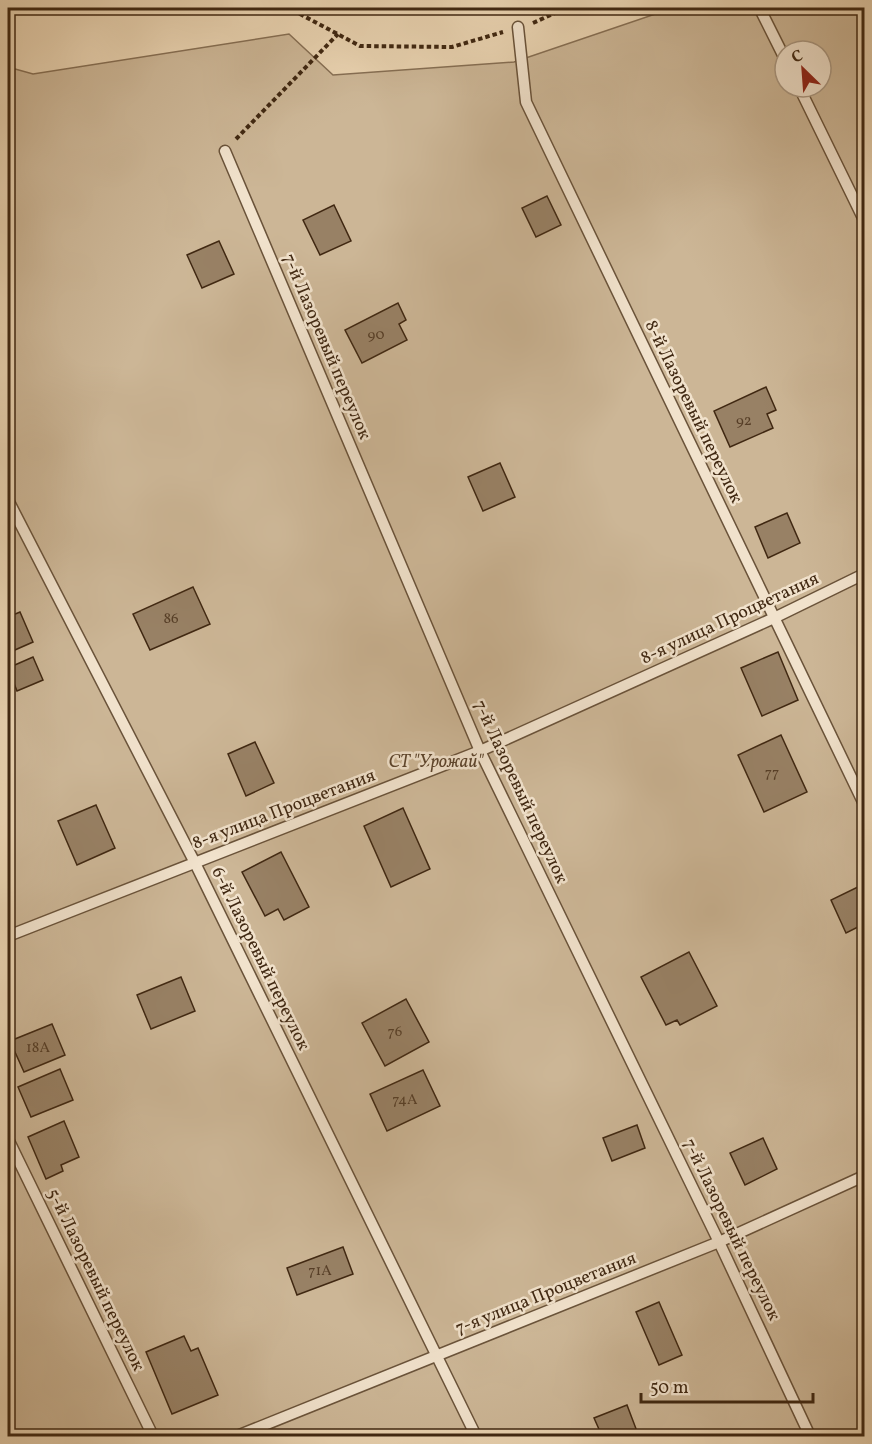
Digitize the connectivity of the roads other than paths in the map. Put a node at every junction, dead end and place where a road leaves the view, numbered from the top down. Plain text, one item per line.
1 (761, 11) dead end
2 (518, 27) road end
3 (775, 39) edge
4 (805, 99) edge
5 (225, 151) road end
6 (864, 220) edge
7 (8, 500) edge
8 (864, 574) edge
9 (774, 618) junction
10 (480, 751) junction
11 (864, 804) edge
12 (195, 863) junction
13 (8, 936) edge
14 (8, 1139) edge
15 (864, 1176) edge
16 (719, 1242) junction
17 (437, 1355) junction
18 (153, 1437) edge
19 (237, 1437) edge
20 (476, 1437) edge
21 (810, 1437) edge

1 - 3 lane
2 - 9 lane, 8-й Лазоревый переулок
4 - 6 lane
5 - 10 lane, 7-й Лазоревый переулок
7 - 12 lane, 6-й Лазоревый переулок
8 - 9 lane, 8-я улица Процветания
9 - 10 lane, 8-я улица Процветания
9 - 11 lane, 8-й Лазоревый переулок
10 - 12 lane, 8-я улица Процветания
10 - 16 lane, 7-й Лазоревый переулок
12 - 13 lane, 8-я улица Процветания
12 - 17 lane, 6-й Лазоревый переулок
14 - 18 lane, 5-й Лазоревый переулок
15 - 16 lane, 7-я улица Процветания
16 - 17 lane, 7-я улица Процветания
16 - 21 lane, 7-й Лазоревый переулок
17 - 19 lane, 7-я улица Процветания
17 - 20 lane, 6-й Лазоревый переулок

